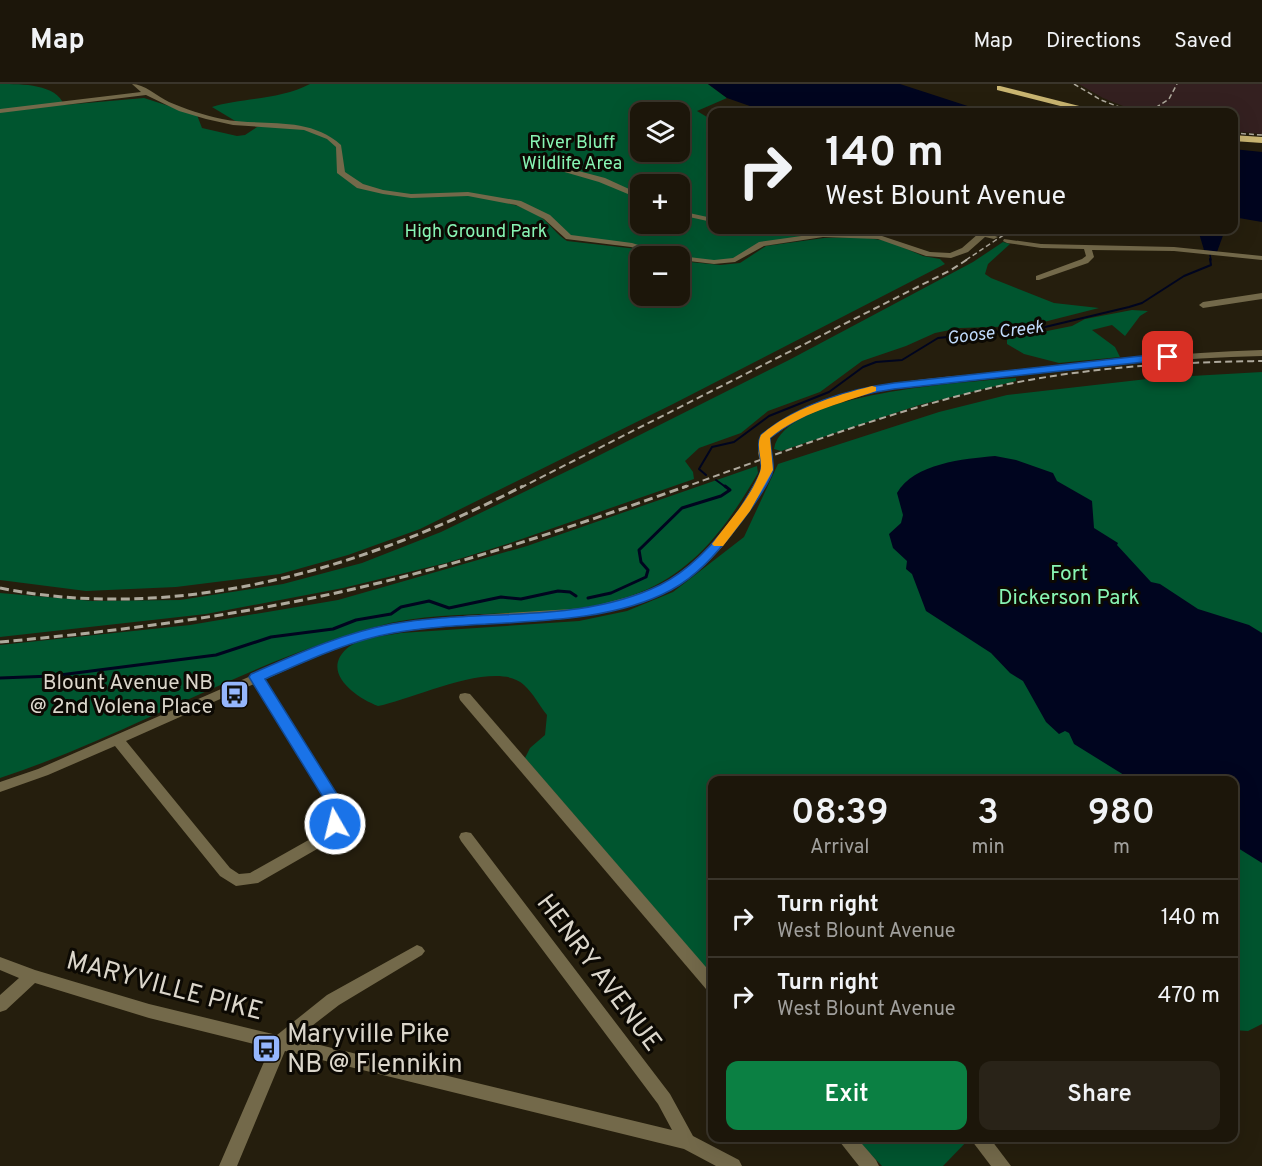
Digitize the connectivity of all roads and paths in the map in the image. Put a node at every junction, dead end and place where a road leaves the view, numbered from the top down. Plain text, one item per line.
1 (135, 84) edge
2 (988, 84) edge
3 (1000, 88) junction
4 (145, 93) junction
5 (77, 95) dead end
6 (73, 103) junction
7 (1055, 108) edge
8 (1077, 108) edge
9 (0, 111) edge
10 (1238, 140) edge
11 (1262, 142) edge
12 (540, 162) dead end
13 (630, 193) edge
14 (690, 215) edge
15 (708, 219) edge
16 (885, 234) edge
17 (983, 234) joint
18 (994, 237) dead end
19 (892, 239) junction
20 (1007, 241) dead end
21 (636, 246) edge
22 (1087, 247) junction
23 (1262, 258) edge
24 (690, 259) edge
25 (1039, 278) dead end
26 (1262, 296) edge
27 (1203, 304) dead end
28 (1262, 353) edge
29 (256, 677) junction
30 (465, 697) dead end
31 (118, 740) junction
32 (0, 787) edge
33 (466, 837) dead end
34 (417, 951) dead end
35 (0, 963) edge
36 (32, 976) junction
37 (708, 979) edge
38 (0, 1005) edge
39 (281, 1041) junction
40 (687, 1142) junction
41 (849, 1142) edge
42 (982, 1142) edge
43 (228, 1166) edge
44 (733, 1166) edge
45 (870, 1166) edge
46 (1002, 1166) edge

1 - 4 street
2 - 3 main road
3 - 7 main road
3 - 8 main road
4 - 6 street
4 - 21 street
5 - 6 street
6 - 9 street
10 - 11 main road
12 - 13 street
14 - 15 street
16 - 19 street
17 - 18 street
17 - 19 street
19 - 24 street
20 - 22 street
22 - 23 street
22 - 25 street
26 - 27 street
28 - 29 street
29 - 31 street
29 - 31 street
30 - 37 street
31 - 32 street
33 - 40 street, HENRY AVENUE
34 - 39 street
35 - 36 street, MARYVILLE PIKE
36 - 38 street
36 - 39 street, MARYVILLE PIKE
39 - 40 street, MARYVILLE PIKE
39 - 43 street
40 - 44 street, MARYVILLE PIKE
41 - 45 street
42 - 46 street

